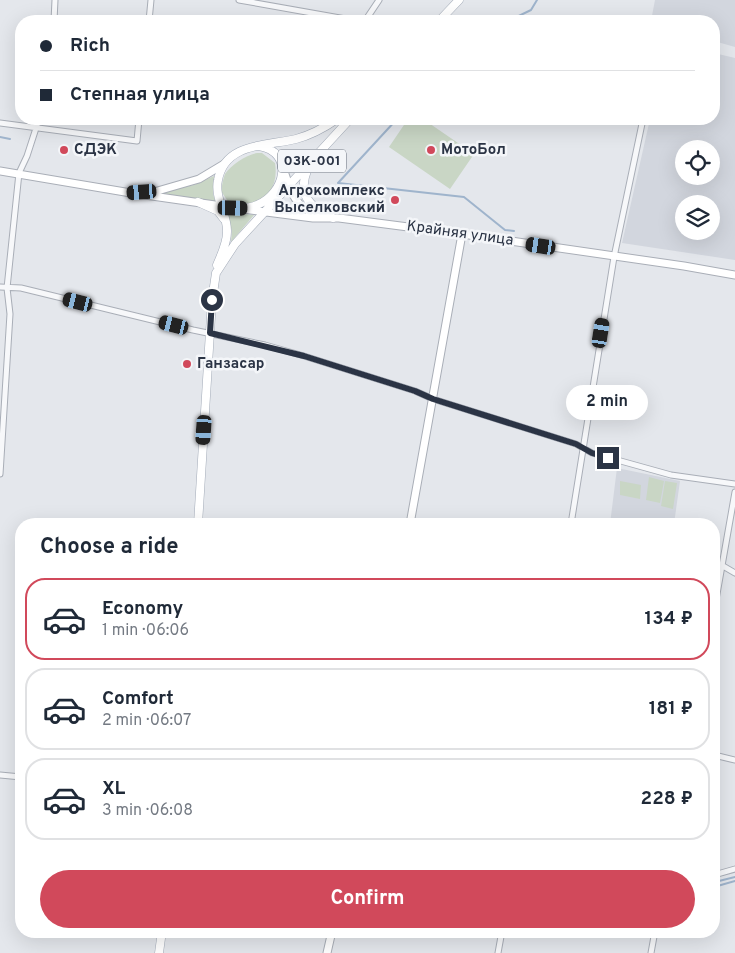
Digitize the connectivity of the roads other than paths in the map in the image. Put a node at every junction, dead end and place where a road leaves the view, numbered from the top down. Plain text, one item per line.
1 (55, 0) edge
2 (151, 0) edge
3 (239, 0) edge
4 (379, 0) edge
5 (459, 0) edge
6 (54, 15) edge
7 (149, 15) edge
8 (323, 15) edge
9 (369, 15) edge
10 (445, 15) edge
11 (0, 123) edge
12 (15, 124) edge
13 (20, 125) edge
14 (36, 125) edge
15 (138, 125) edge
16 (329, 125) edge
17 (344, 125) edge
18 (642, 125) edge
19 (34, 128) junction
20 (257, 145) junction
21 (281, 160) junction
22 (312, 160) junction
23 (228, 161) junction
24 (0, 171) edge
25 (19, 173) junction
26 (289, 185) junction
27 (277, 188) junction
28 (131, 193) junction
29 (198, 202) junction
30 (273, 202) junction
31 (222, 206) junction
32 (233, 208) junction
33 (263, 213) junction
34 (333, 218) junction
35 (226, 222) junction
36 (462, 234) junction
37 (614, 257) junction
38 (735, 275) edge
39 (214, 281) junction
40 (0, 287) edge
41 (6, 288) junction
42 (210, 333) junction
43 (433, 399) junction
44 (583, 448) junction
45 (0, 474) edge
46 (735, 484) edge
47 (735, 492) edge
48 (198, 518) edge
49 (411, 518) edge
50 (572, 518) edge
51 (723, 566) junction
52 (735, 573) edge
53 (720, 581) edge
54 (720, 756) edge
55 (735, 760) edge
56 (0, 776) edge
57 (15, 777) edge
58 (735, 870) edge
59 (720, 874) edge
60 (161, 938) edge
61 (331, 938) edge
62 (501, 938) edge
63 (654, 938) edge
64 (159, 953) edge
65 (328, 953) edge
66 (498, 953) edge
67 (651, 953) edge

1 - 6 street
2 - 7 street
3 - 8 street
4 - 9 street
5 - 10 main road
11 - 12 street
13 - 19 street
14 - 19 street
15 - 19 street
16 - 20 main road, 03К-001
17 - 22 main road, 03К-001
18 - 37 street
19 - 25 street
20 - 21 main road, 03К-001
20 - 23 main road, 03К-001
21 - 26 street, 03К-001
21 - 27 main road
22 - 26 main road, 03К-001
22 - 34 main road, 03К-001
23 - 28 street, 03К-001
23 - 31 main road, 03К-001
24 - 25 street
25 - 28 street
25 - 41 street
26 - 30 main road, 03К-001
26 - 34 street, 03К-001
27 - 30 main road
27 - 32 main road
28 - 29 street
29 - 31 street
29 - 35 main road
30 - 33 main road, 03К-001
31 - 32 main road
31 - 35 main road, 03К-001
32 - 33 street
33 - 34 street
33 - 39 main road, 03К-001
34 - 36 street, Крайняя улица
35 - 39 main road, 03К-001
36 - 37 street, Крайняя улица
36 - 43 street
37 - 38 street, Крайняя улица
37 - 44 street
39 - 42 main road, 03К-001
40 - 41 street
41 - 42 street
41 - 45 street
42 - 43 street
42 - 48 main road, 03К-001
43 - 44 street
43 - 49 street
44 - 46 street
44 - 50 street
47 - 51 street
51 - 52 street
51 - 53 street
54 - 55 street
56 - 57 street
58 - 59 street
60 - 64 main road
61 - 65 street
62 - 66 street
63 - 67 street

